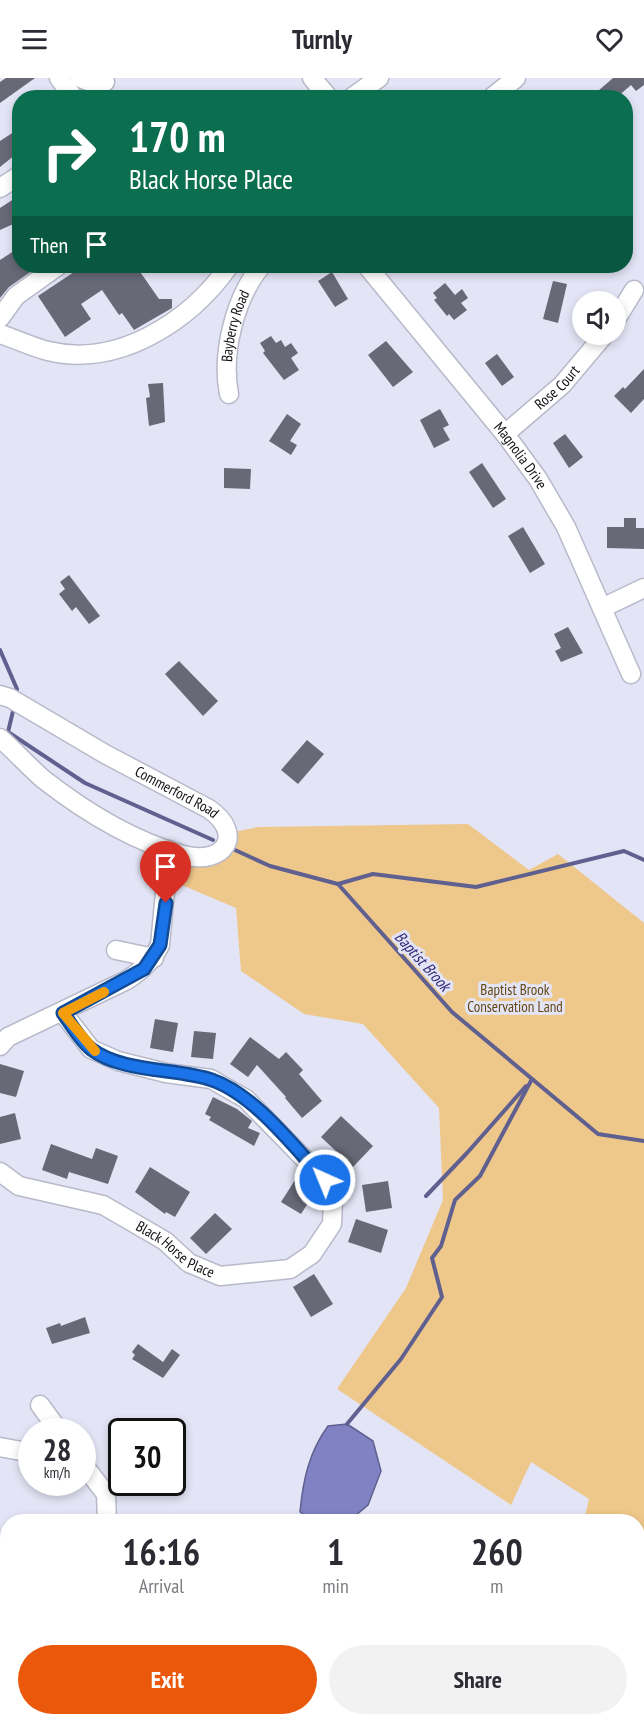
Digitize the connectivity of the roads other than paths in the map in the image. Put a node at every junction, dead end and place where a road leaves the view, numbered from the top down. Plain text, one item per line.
1 (80, 78) edge
2 (312, 78) edge
3 (379, 78) edge
4 (516, 78) edge
5 (105, 82) dead end
6 (322, 90) edge
7 (362, 90) edge
8 (501, 90) edge
9 (48, 273) edge
10 (224, 273) edge
11 (256, 273) edge
12 (373, 273) edge
13 (634, 290) dead end
14 (626, 303) edge
15 (0, 318) edge
16 (0, 334) edge
17 (596, 345) edge
18 (229, 394) dead end
19 (505, 434) junction
20 (644, 588) edge
21 (602, 608) junction
22 (631, 674) dead end
23 (12, 700) edge
24 (0, 738) edge
25 (169, 850) junction
26 (116, 950) dead end
27 (154, 958) junction
28 (63, 1013) junction
29 (0, 1046) edge
30 (0, 1172) edge
31 (40, 1405) dead end
32 (50, 1418) edge
33 (0, 1447) edge
34 (18, 1451) edge
35 (96, 1481) edge
36 (106, 1514) edge

1 - 5 street
2 - 6 street
3 - 7 street
4 - 8 street
9 - 15 street
10 - 16 street
11 - 18 street, Bayberry Road
12 - 19 street, Magnolia Drive
13 - 14 street
17 - 19 street, Rose Court
19 - 21 street, Magnolia Drive
20 - 21 street
21 - 22 street, Magnolia Drive
23 - 25 street, Commerford Road
24 - 25 street, Commerford Road
25 - 27 street
26 - 27 street
27 - 28 street
28 - 29 street
28 - 30 street, Black Horse Place
31 - 32 street
33 - 34 street
35 - 36 street

